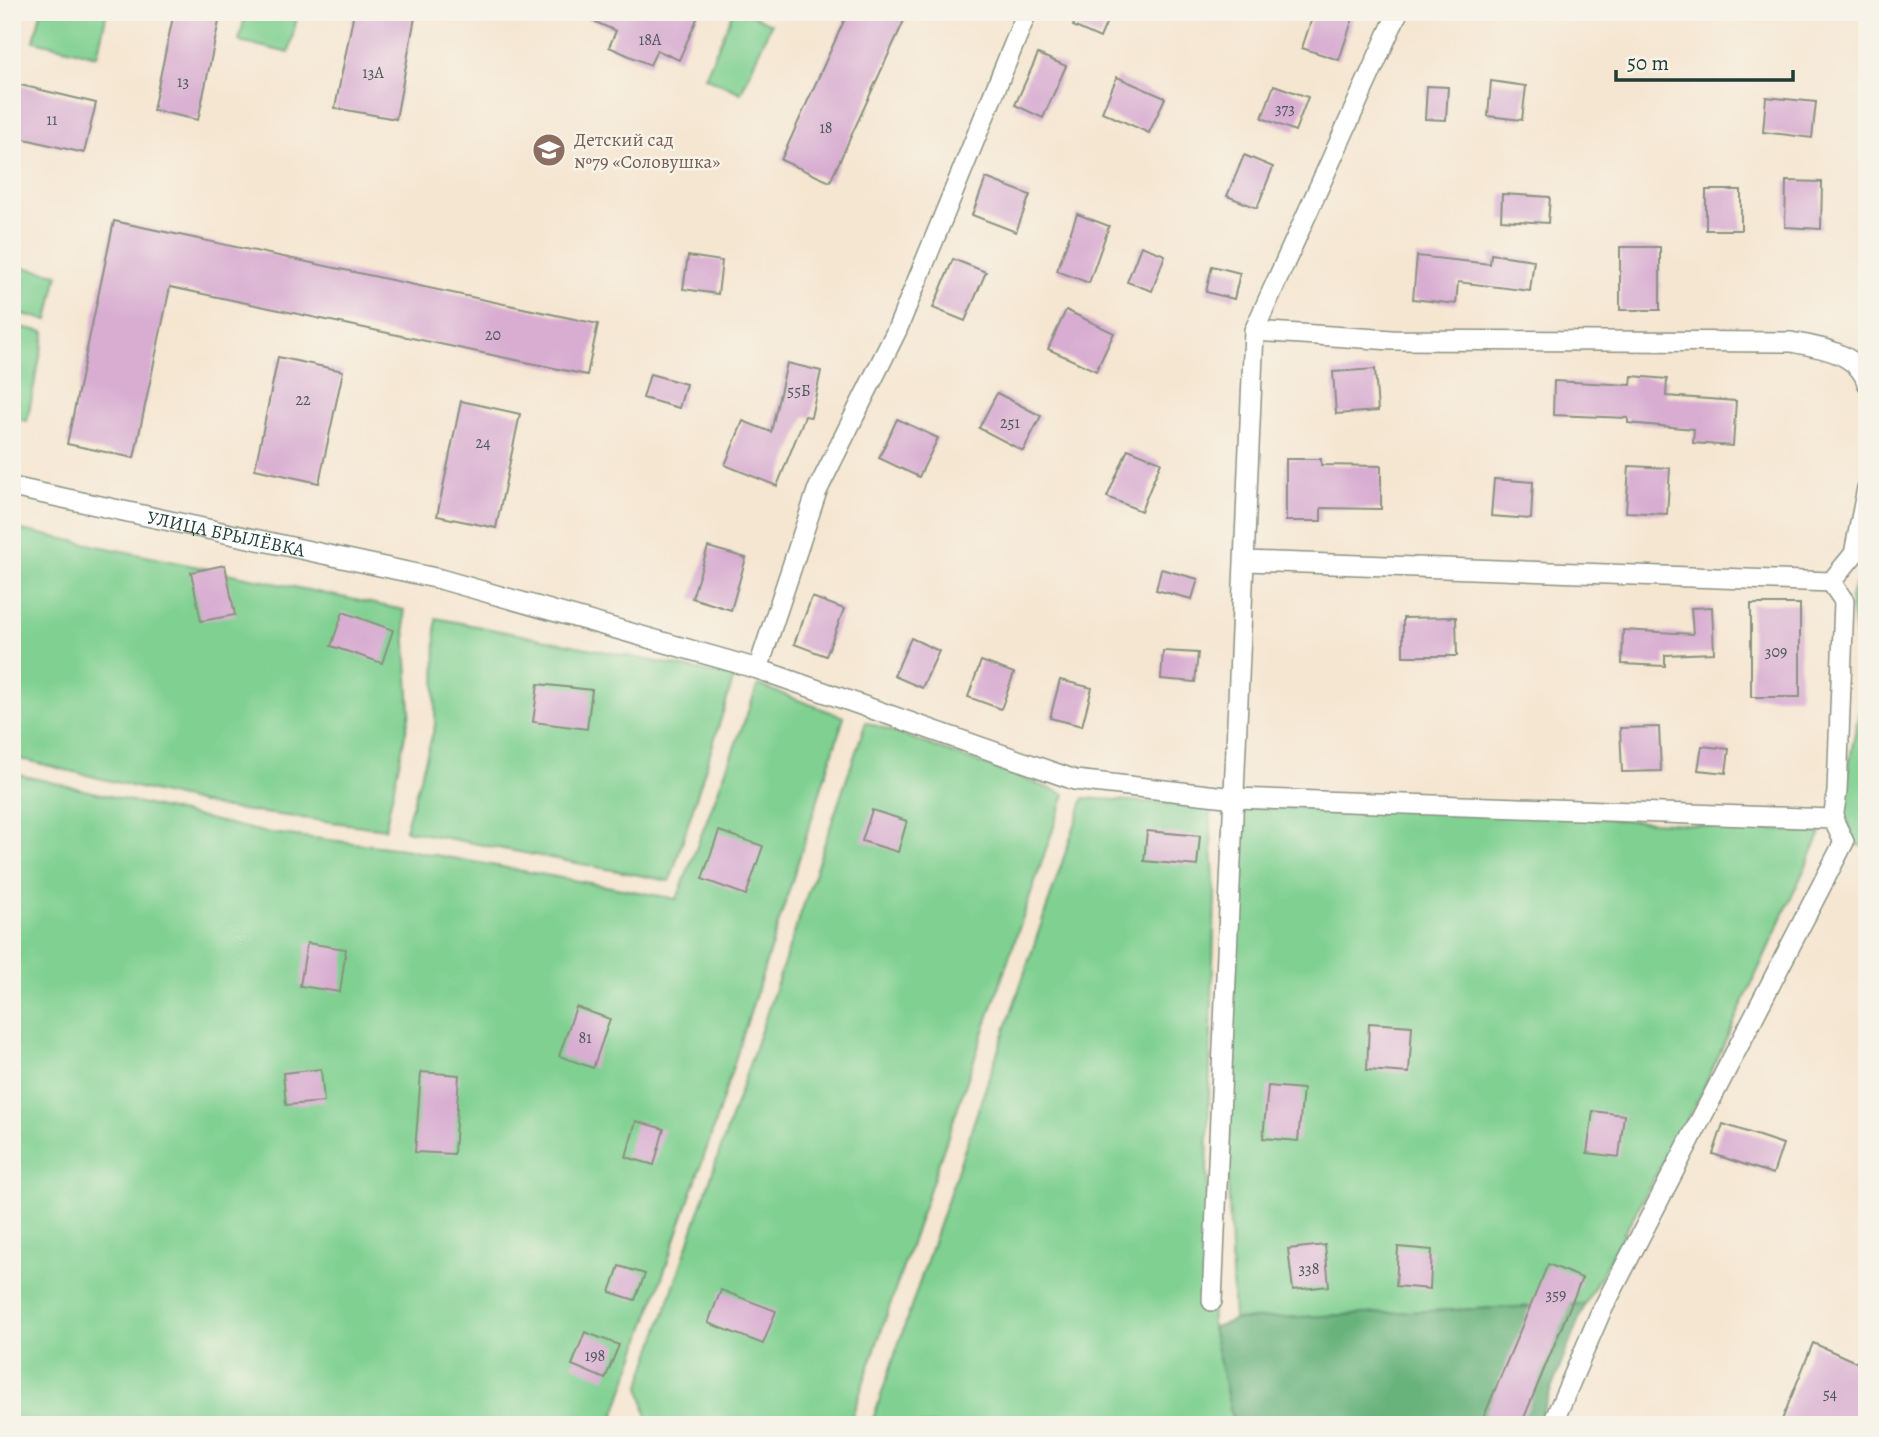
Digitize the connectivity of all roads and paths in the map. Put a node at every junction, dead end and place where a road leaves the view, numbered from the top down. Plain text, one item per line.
1 (1027, 12) edge
2 (1398, 12) edge
3 (1254, 331) junction
4 (1867, 383) edge
5 (12, 486) edge
6 (1867, 488) edge
7 (1245, 561) junction
8 (1830, 582) junction
9 (758, 669) junction
10 (1235, 798) junction
11 (1833, 819) junction
12 (1212, 1301) dead end
13 (1552, 1425) edge

1 - 9 street
2 - 3 street
3 - 4 street
3 - 7 street
5 - 9 street, УЛИЦА БРЫЛЁВКА
6 - 8 street
7 - 8 street
7 - 10 street
8 - 11 street
9 - 10 street, УЛИЦА БРЫЛЁВКА
10 - 11 street, УЛИЦА БРЫЛЁВКА
10 - 12 street
11 - 13 street

